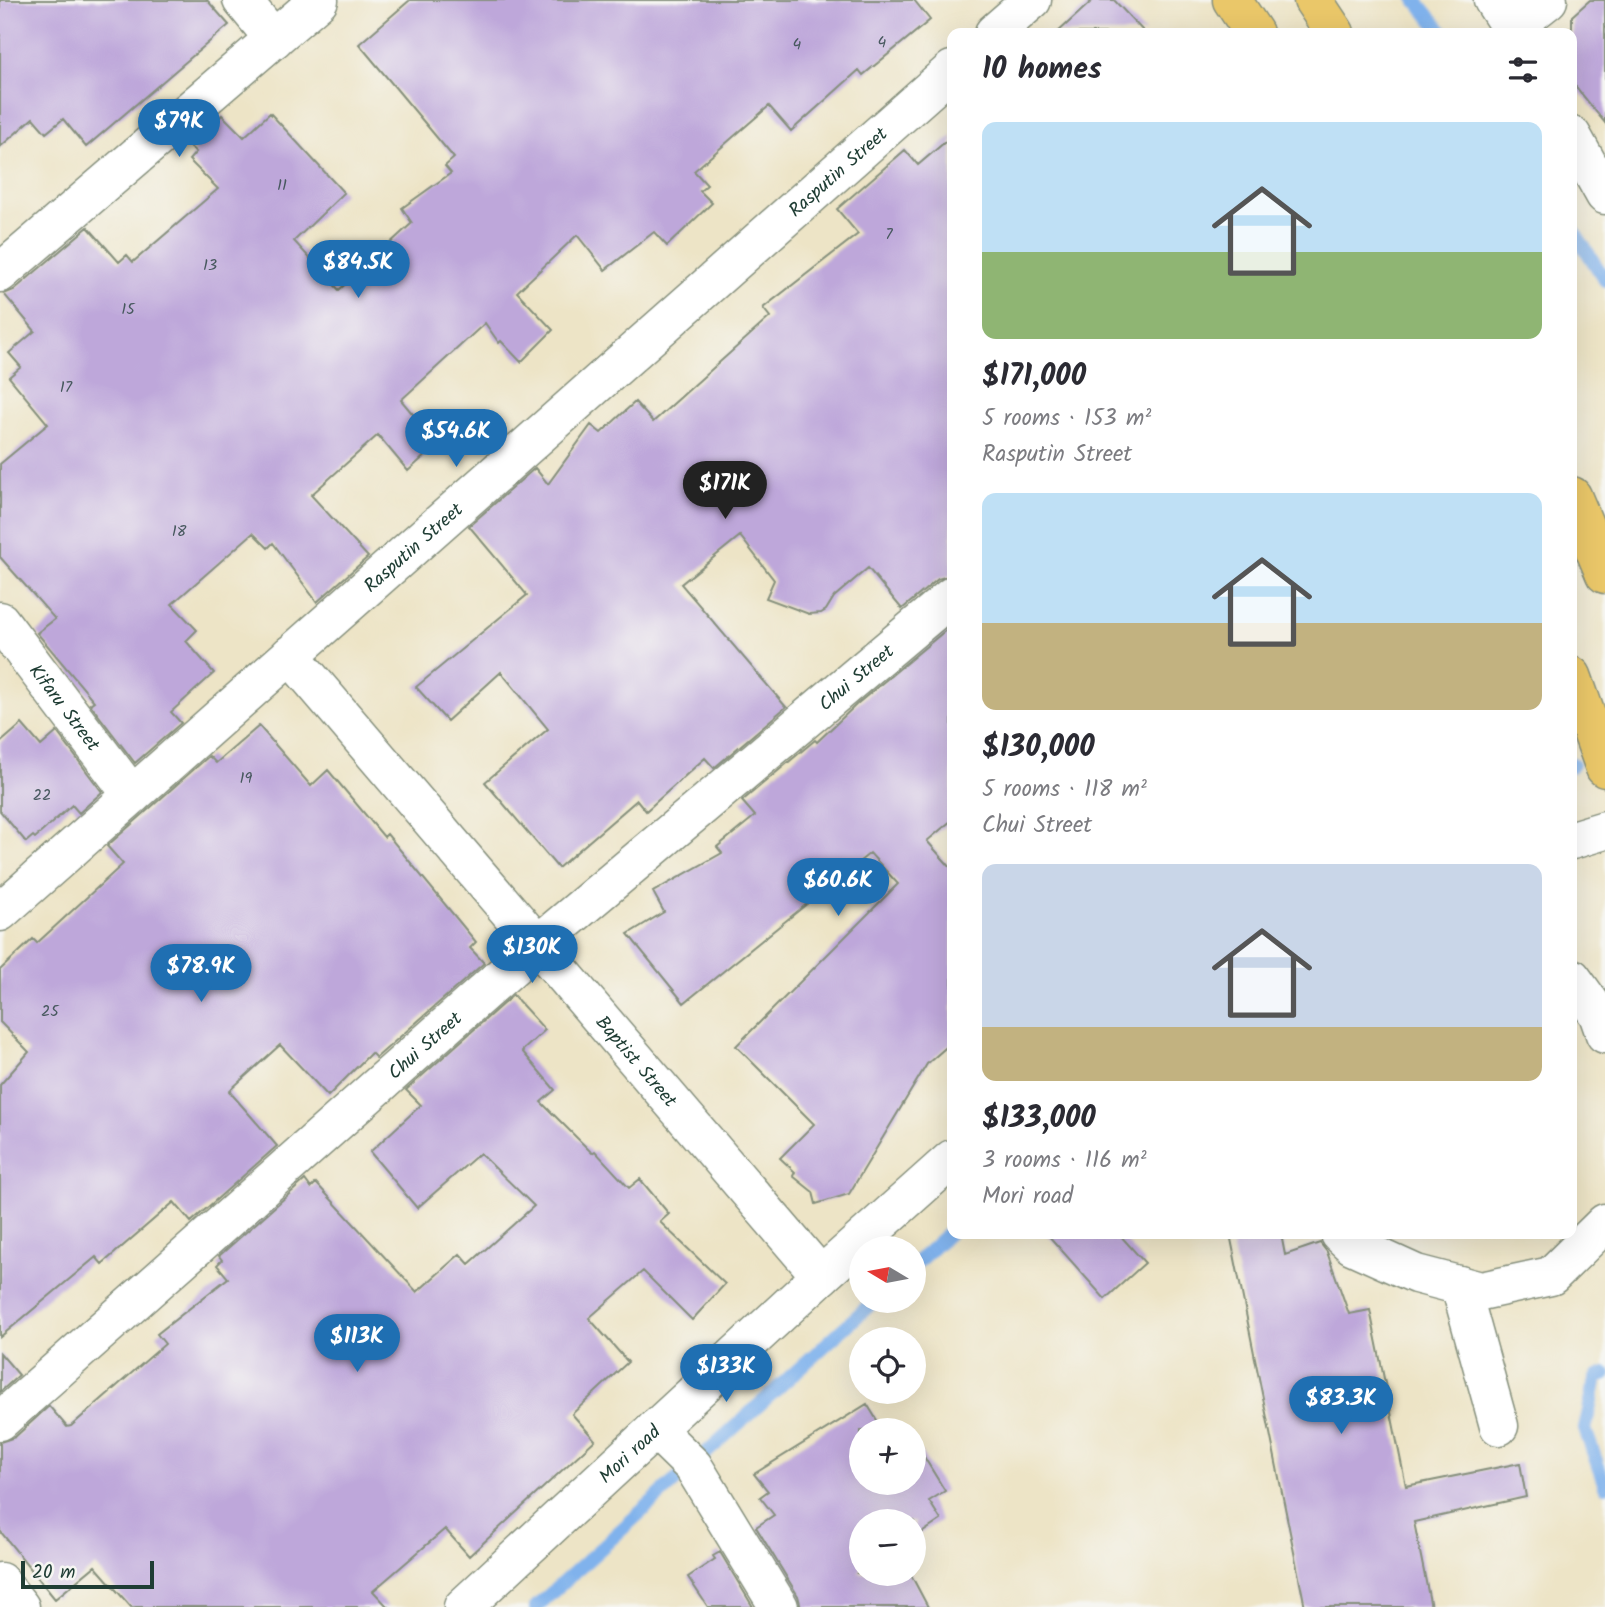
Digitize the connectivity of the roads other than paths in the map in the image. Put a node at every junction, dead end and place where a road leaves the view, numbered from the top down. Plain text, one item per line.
1 (242, 0) edge
2 (319, 0) edge
3 (1032, 0) edge
4 (1313, 0) edge
5 (1548, 0) edge
6 (1506, 24) edge
7 (1000, 28) edge
8 (1332, 28) edge
9 (274, 39) junction
10 (947, 74) edge
11 (1577, 145) edge
12 (1605, 195) edge
13 (0, 273) edge
14 (1577, 508) edge
15 (1605, 574) edge
16 (947, 600) edge
17 (0, 621) edge
18 (290, 655) junction
19 (1577, 690) edge
20 (1605, 768) edge
21 (132, 794) junction
22 (1605, 830) edge
23 (1577, 838) edge
24 (0, 912) edge
25 (537, 945) junction
26 (1577, 985) edge
27 (1605, 1034) edge
28 (947, 1163) edge
29 (1605, 1223) edge
30 (1345, 1239) edge
31 (821, 1276) junction
32 (1460, 1285) junction
33 (0, 1421) edge
34 (1499, 1426) dead end
35 (655, 1429) junction
36 (0, 1582) edge
37 (20, 1607) edge
38 (463, 1607) edge
39 (779, 1607) edge

1 - 9 street
2 - 9 street
3 - 7 street
4 - 8 main road
5 - 6 street
9 - 13 street
10 - 18 street, Rasputin Street
11 - 12 street
14 - 15 main road
16 - 25 street, Chui Street
17 - 21 street, Kifaru Street
18 - 21 street, Rasputin Street
18 - 25 street, Baptist Street
19 - 20 main road
21 - 24 street, Rasputin Street
22 - 23 street
25 - 31 street, Baptist Street
25 - 33 street, Chui Street
26 - 27 street
28 - 31 street, Mori road
29 - 32 street
30 - 32 street
31 - 35 street, Mori road
32 - 34 street
35 - 38 street, Mori road
35 - 39 street
36 - 37 street

